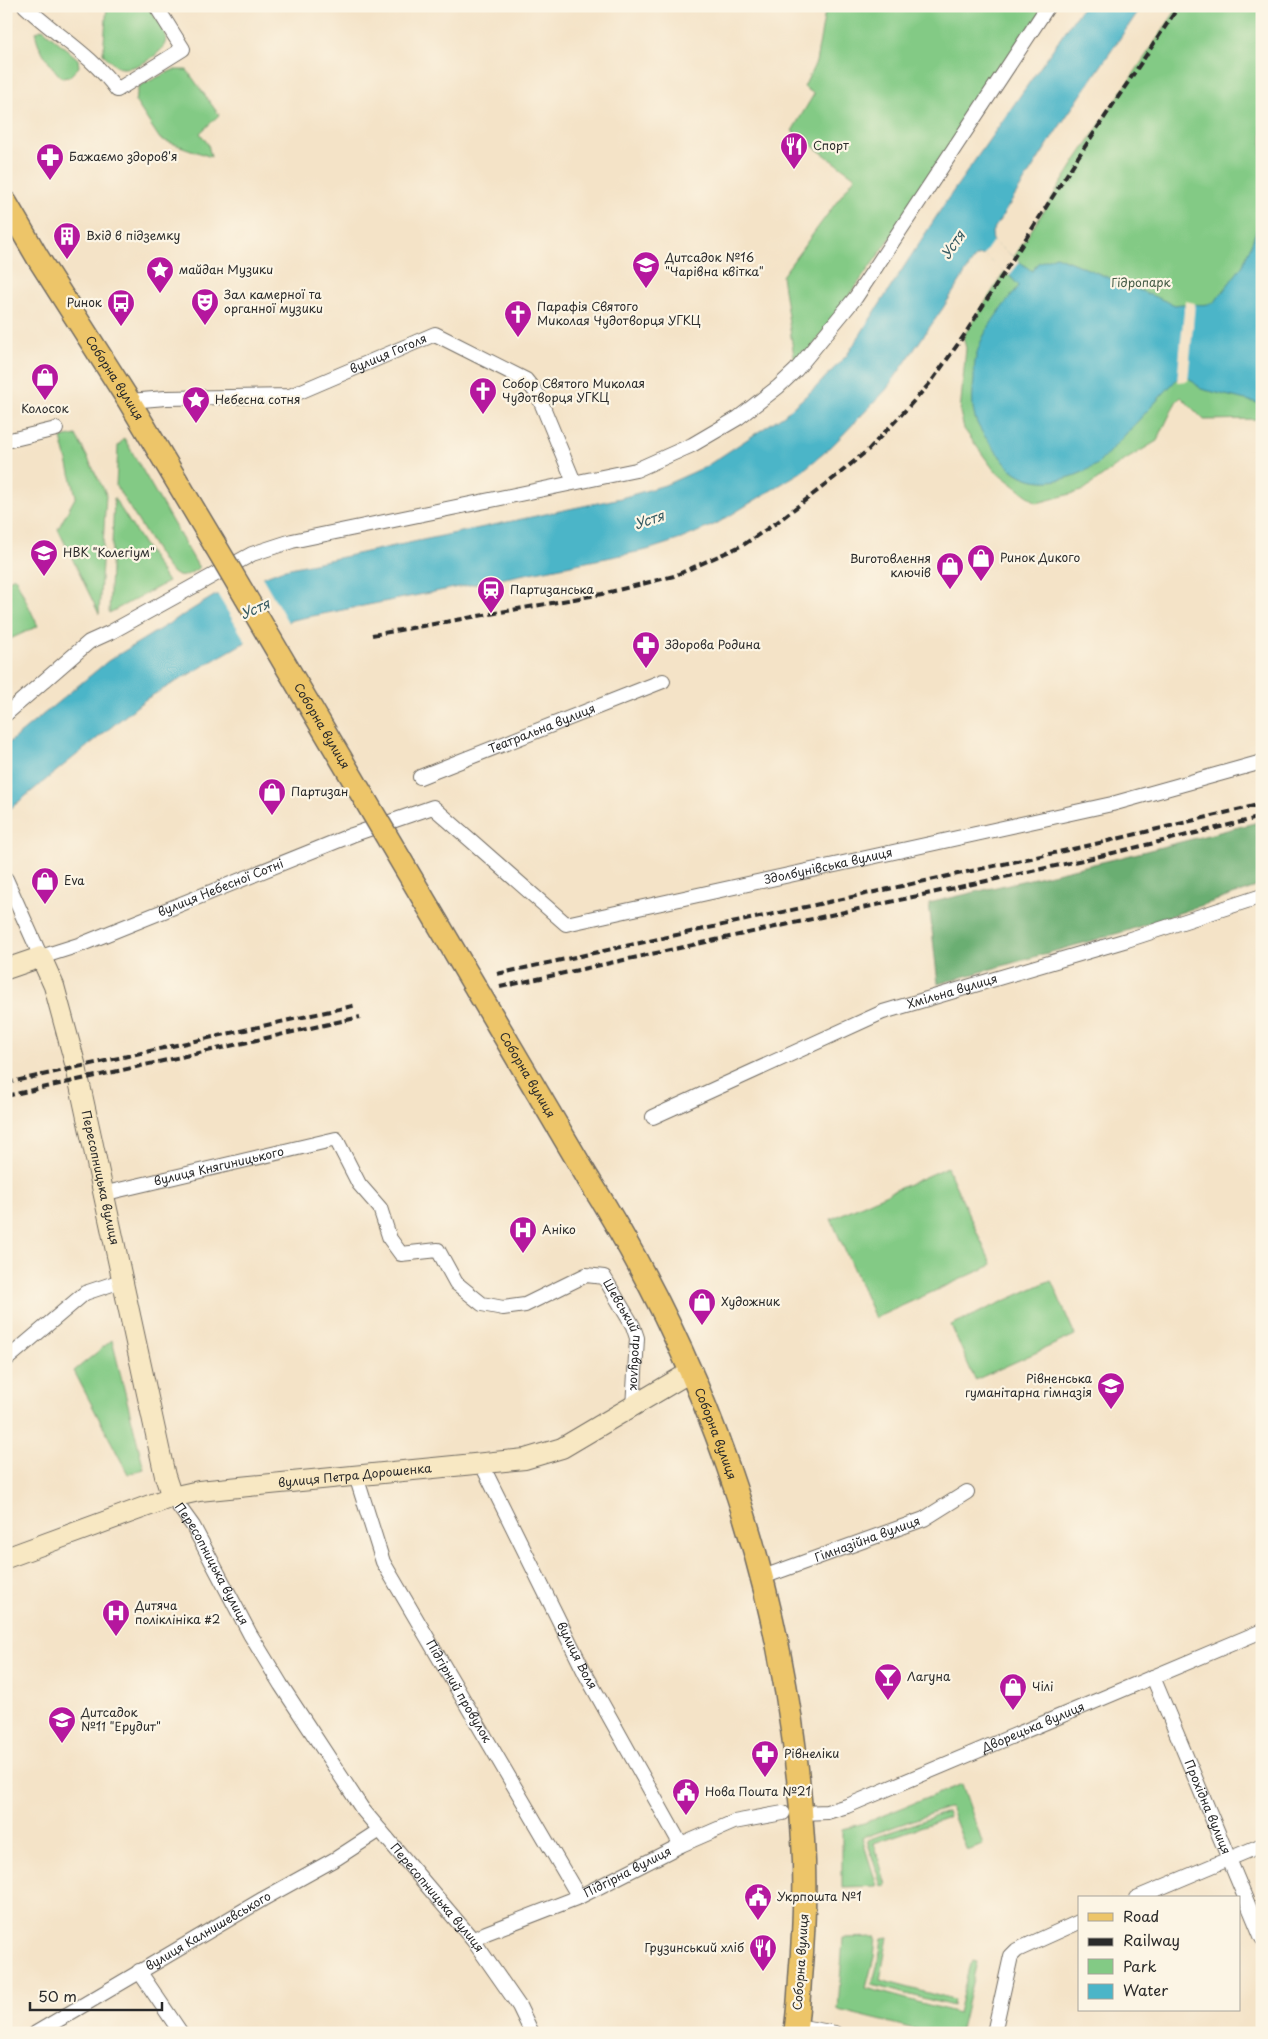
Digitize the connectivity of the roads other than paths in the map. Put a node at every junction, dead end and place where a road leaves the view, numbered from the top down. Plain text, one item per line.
1 (25, 6) edge
2 (156, 6) edge
3 (1048, 6) edge
4 (6, 203) edge
5 (129, 401) junction
6 (56, 429) dead end
7 (6, 441) edge
8 (574, 482) junction
9 (663, 681) dead end
10 (6, 714) edge
11 (1262, 762) edge
12 (420, 776) dead end
13 (433, 807) joint
14 (6, 879) edge
15 (1262, 896) edge
16 (41, 957) junction
17 (6, 969) edge
18 (653, 1117) dead end
19 (336, 1139) joint
20 (102, 1194) junction
21 (121, 1282) junction
22 (6, 1360) edge
23 (692, 1371) junction
24 (632, 1408) junction
25 (481, 1463) junction
26 (356, 1476) junction
27 (967, 1492) dead end
28 (172, 1497) junction
29 (6, 1558) edge
30 (763, 1577) junction
31 (1262, 1631) edge
32 (1153, 1677) junction
33 (792, 1813) junction
34 (380, 1830) junction
35 (681, 1845) junction
36 (1262, 1846) edge
37 (1228, 1859) junction
38 (1141, 1896) edge
39 (579, 1897) junction
40 (1078, 1922) edge
41 (1262, 1938) edge
42 (473, 1940) junction
43 (139, 1971) junction
44 (796, 2029) edge
45 (36, 2033) edge
46 (181, 2033) edge
47 (532, 2033) edge
48 (835, 2033) edge
49 (994, 2033) edge

1 - 2 street
3 - 8 street
4 - 5 main road, Соборна вулиця
5 - 8 street, вулиця Гоголя
5 - 23 main road, Соборна вулиця, bridge
6 - 7 street
8 - 10 street
9 - 12 street, Театральна вулиця
11 - 13 street, Здолбунівська вулиця
13 - 16 street, вулиця Небесної Сотні
14 - 16 street, Пересопницька вулиця
15 - 18 street, Хмільна вулиця
16 - 17 street, вулиця Небесної Сотні
16 - 20 street, Пересопницька вулиця
19 - 20 street, вулиця Княгиницького
19 - 24 street, Шевський провулок
20 - 21 street, Пересопницька вулиця
21 - 22 street
21 - 28 street, Пересопницька вулиця
23 - 24 street, вулиця Петра Дорошенка
23 - 30 main road, Соборна вулиця
24 - 25 street, вулиця Петра Дорошенка
25 - 26 street, вулиця Петра Дорошенка
25 - 35 street, вулиця Воля
26 - 28 street, вулиця Петра Дорошенка
26 - 39 street, Підгірний провулок
27 - 30 street, Гімназійна вулиця
28 - 29 street, вулиця Петра Дорошенка
28 - 34 street, Пересопницька вулиця
30 - 33 main road, Соборна вулиця
31 - 32 street, Дворецька вулиця
32 - 33 street, Дворецька вулиця
32 - 37 street, Прохідна вулиця
33 - 35 street, Підгірна вулиця
33 - 44 main road, Соборна вулиця
34 - 42 street, Пересопницька вулиця
34 - 43 street, вулиця Калнишевського
35 - 39 street, Підгірна вулиця
36 - 37 street
37 - 38 street
37 - 41 street, Прохідна вулиця
39 - 42 street, Підгірна вулиця
40 - 49 street
42 - 47 street, Пересопницька вулиця
43 - 45 street, вулиця Калнишевського
43 - 46 street
44 - 48 street

